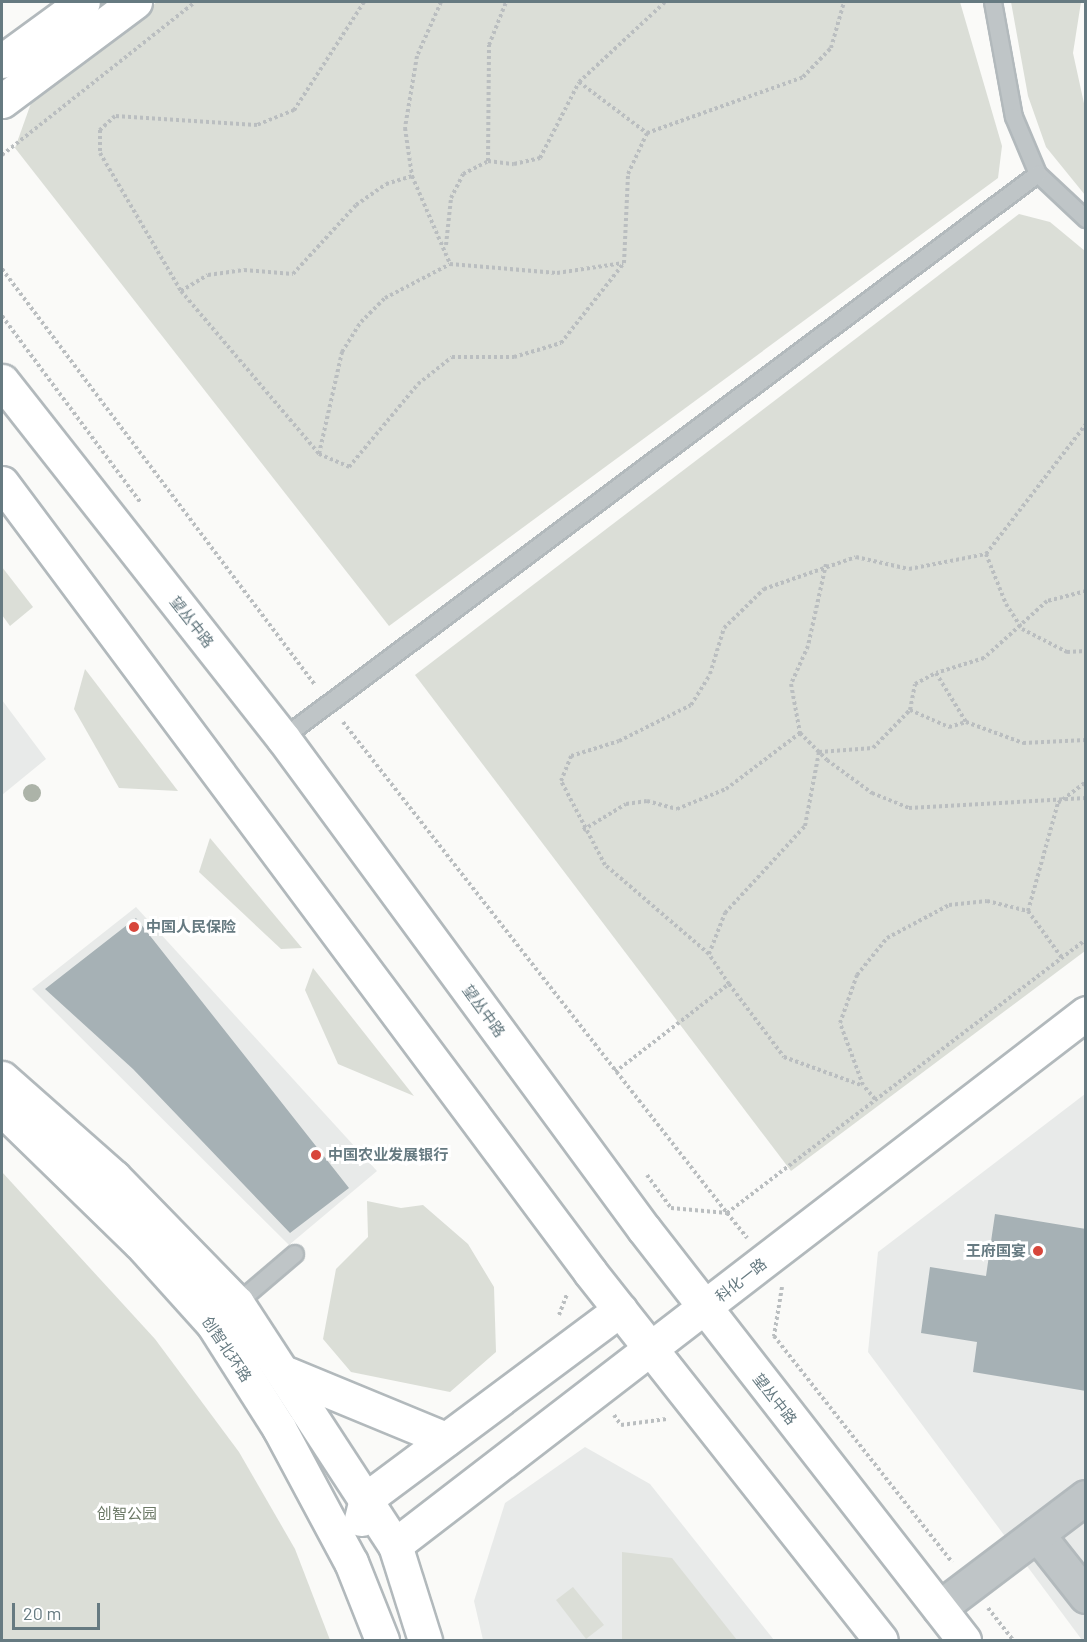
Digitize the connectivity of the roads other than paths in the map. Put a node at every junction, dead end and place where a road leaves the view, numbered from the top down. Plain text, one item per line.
1 (83, 2) edge
2 (135, 2) edge
3 (993, 2) edge
4 (2, 61) edge
5 (2, 101) edge
6 (1038, 174) junction
7 (1086, 219) edge
8 (2, 381) edge
9 (2, 483) edge
10 (283, 738) junction
11 (1086, 1013) edge
12 (2, 1078) edge
13 (2, 1109) edge
14 (296, 1254) dead end
15 (706, 1308) junction
16 (620, 1310) junction
17 (225, 1314) junction
18 (651, 1350) junction
19 (288, 1374) junction
20 (446, 1439) junction
21 (1086, 1497) edge
22 (366, 1499) junction
23 (1037, 1534) junction
24 (395, 1545) junction
25 (351, 1562) junction
26 (1086, 1596) edge
27 (939, 1608) junction
28 (382, 1641) edge
29 (424, 1641) edge
30 (881, 1641) edge
31 (964, 1641) edge

1 - 4 main road
2 - 5 main road
3 - 6 lane
6 - 7 lane
6 - 10 lane
8 - 10 main road, 望丛中路
9 - 16 main road
10 - 15 main road, 望丛中路
11 - 15 main road, 科化一路
12 - 17 main road
13 - 17 main road, 创智北环路
14 - 17 lane
15 - 18 main road, 科化一路
15 - 27 main road, 望丛中路
16 - 18 main road
16 - 20 main road
17 - 19 main road
17 - 25 main road, 创智北环路
18 - 24 main road, 科化一路
18 - 30 main road
19 - 20 main road
19 - 22 main road
20 - 22 main road
21 - 23 street
22 - 24 main road
22 - 25 main road
23 - 26 street
23 - 27 street
24 - 29 main road
25 - 28 main road, 创智北环路
27 - 31 main road, 望丛中路

